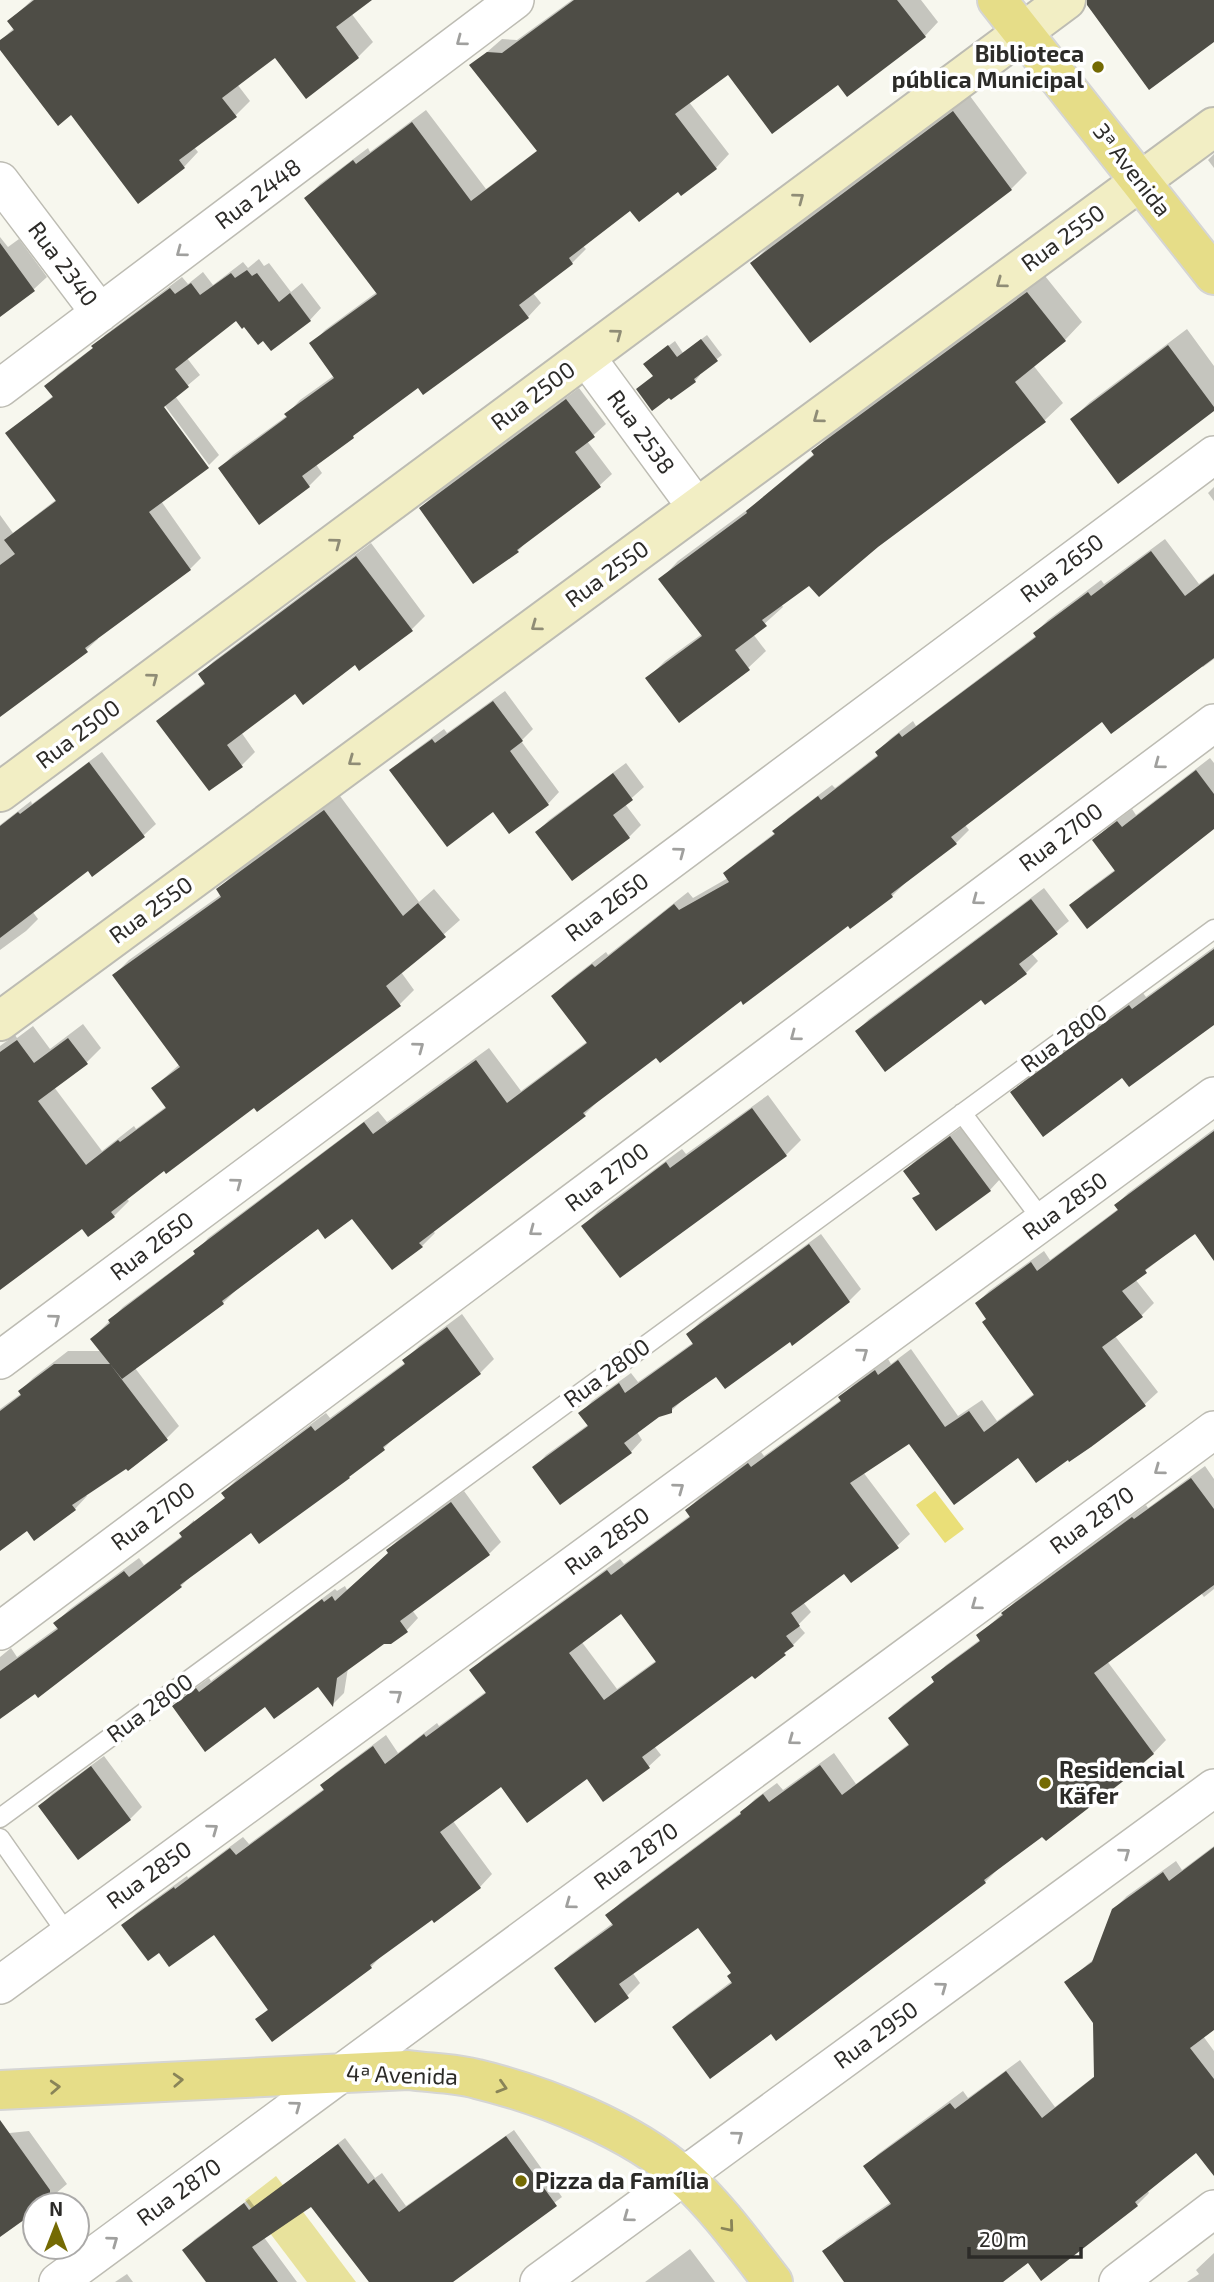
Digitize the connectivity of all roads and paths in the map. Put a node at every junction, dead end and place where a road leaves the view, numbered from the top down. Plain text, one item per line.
1 (515, 0) edge
2 (997, 0) edge
3 (1066, 0) edge
4 (1023, 32) junction
5 (1214, 127) edge
6 (0, 181) edge
7 (1140, 181) junction
8 (1214, 275) edge
9 (100, 313) junction
10 (586, 357) junction
11 (0, 388) edge
12 (1214, 455) edge
13 (697, 508) junction
14 (1214, 723) edge
15 (0, 792) edge
16 (1214, 929) edge
17 (0, 1021) edge
18 (1214, 1096) edge
19 (962, 1114) junction
20 (1043, 1222) junction
21 (0, 1360) edge
22 (1214, 1430) edge
23 (0, 1631) edge
24 (1214, 1788) edge
25 (0, 1818) edge
26 (0, 1838) edge
27 (68, 1935) junction
28 (0, 1985) edge
29 (342, 2072) junction
30 (0, 2090) edge
31 (683, 2176) junction
32 (1214, 2209) edge
33 (58, 2282) edge
34 (539, 2282) edge
35 (774, 2282) edge
36 (1118, 2282) edge

1 -> 9 street, Rua 2448
2 - 4 main road, 3ª Avenida
3 - 4 main road, Rua 2500
4 - 7 main road, 3ª Avenida
10 -> 4 main road, Rua 2500
5 - 7 main road, Rua 2550
6 - 9 street, Rua 2340
7 - 8 main road, 3ª Avenida
7 -> 13 main road, Rua 2550
9 - 11 street, Rua 2448
10 - 13 street, Rua 2538
15 -> 10 main road, Rua 2500
21 -> 12 street, Rua 2650
13 -> 17 main road, Rua 2550
14 -> 23 street, Rua 2700
16 - 19 lane, Rua 2800
18 - 20 street, Rua 2850
19 - 20 lane
19 - 25 lane, Rua 2800
27 -> 20 street, Rua 2850
22 -> 29 street, Rua 2870
31 -> 24 street, Rua 2950
26 - 27 lane
27 - 28 street, Rua 2850
30 -> 29 main road, 4ª Avenida
29 -> 31 main road, 4ª Avenida
33 -> 29 street, Rua 2870
31 -> 34 street, Rua 2950
31 -> 35 main road, 4ª Avenida
32 - 36 street

